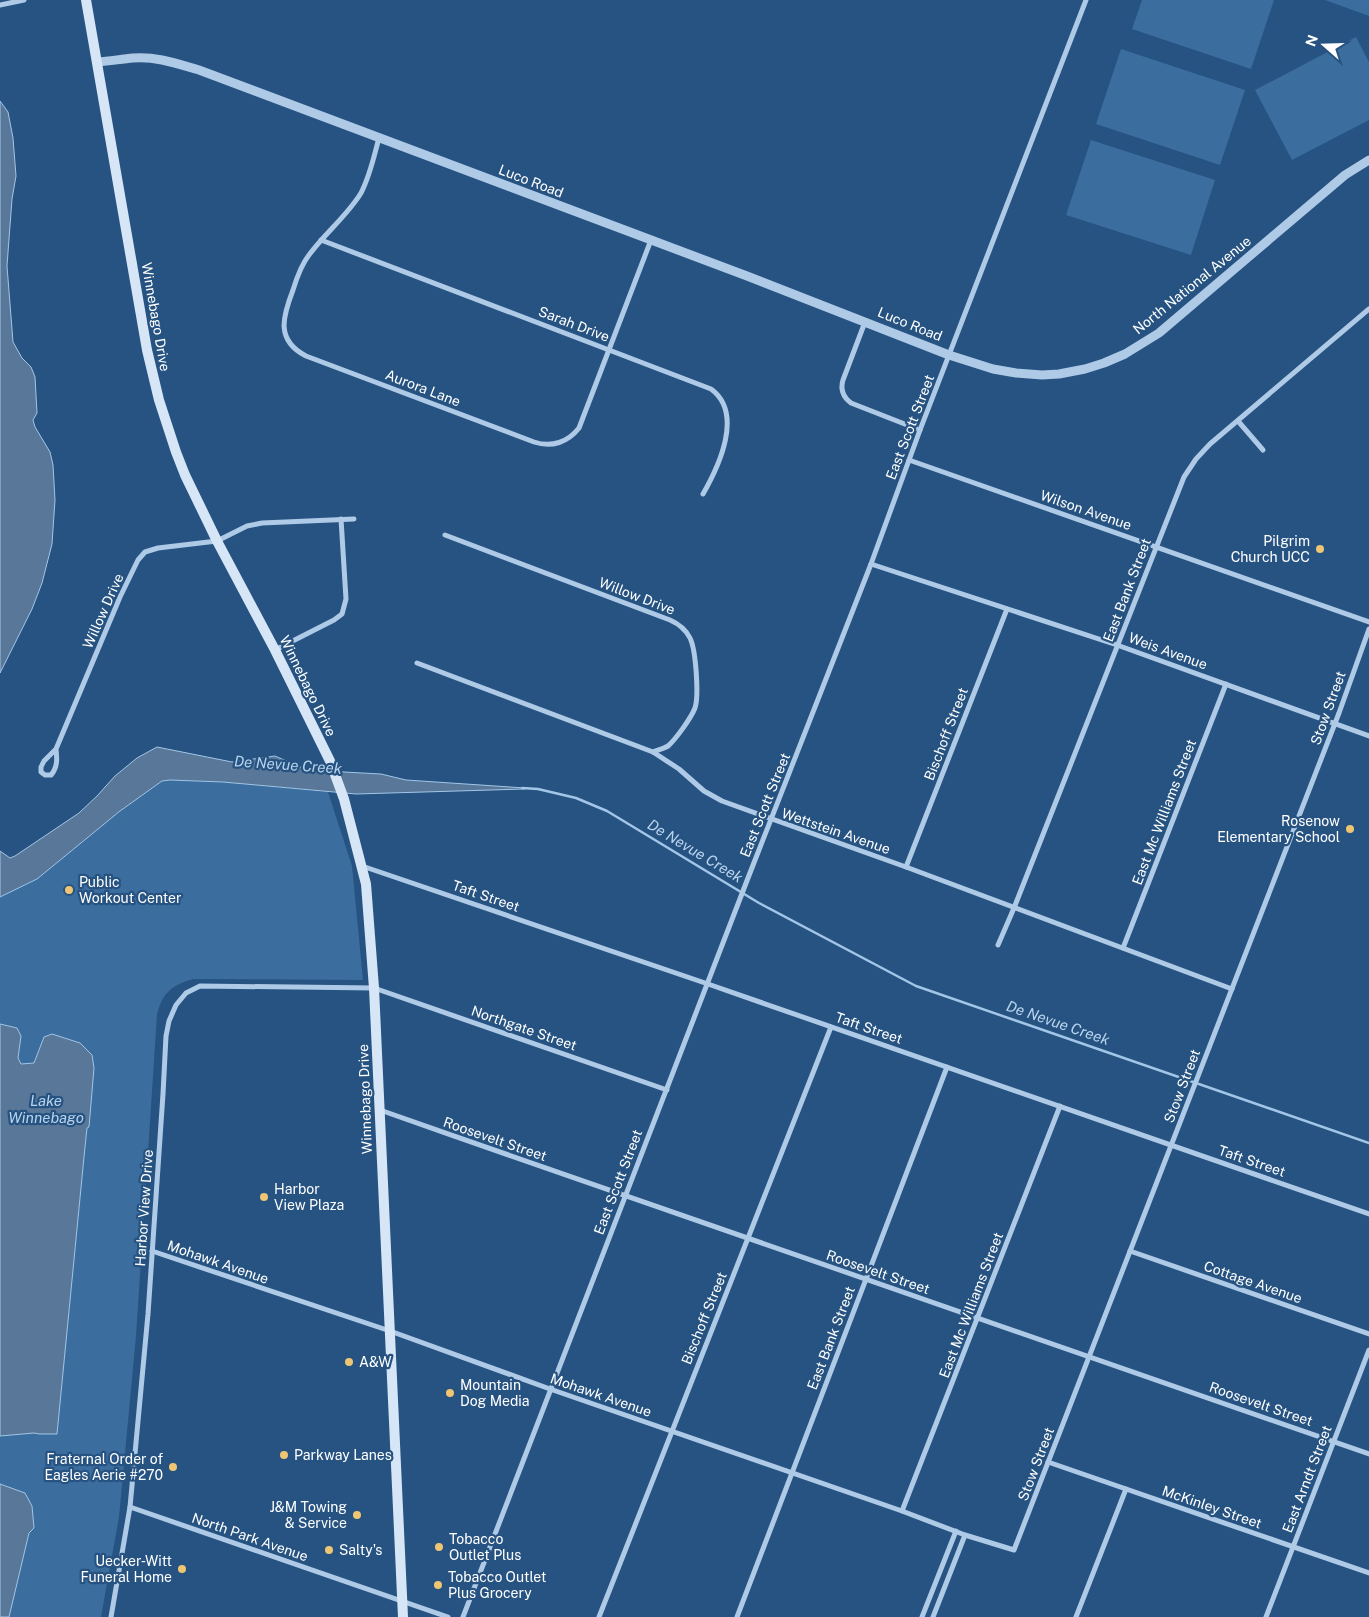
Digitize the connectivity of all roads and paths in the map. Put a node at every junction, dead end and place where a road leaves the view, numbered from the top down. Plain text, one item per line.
1 (24, 0) edge
2 (86, 0) edge
3 (1086, 0) edge
4 (17, 1) edge
5 (0, 5) edge
6 (98, 62) junction
7 (379, 138) junction
8 (1369, 160) edge
9 (321, 240) junction
10 (651, 240) junction
11 (1369, 309) edge
12 (866, 322) junction
13 (609, 350) junction
14 (949, 355) junction
15 (1238, 421) junction
16 (920, 430) junction
17 (1263, 450) dead end
18 (909, 460) junction
19 (703, 494) dead end
20 (341, 519) junction
21 (354, 519) dead end
22 (445, 535) dead end
23 (217, 541) junction
24 (1156, 546) junction
25 (871, 564) junction
26 (1007, 609) junction
27 (1369, 622) edge
28 (1369, 629) edge
29 (1117, 645) junction
30 (276, 650) junction
31 (417, 663) dead end
32 (1226, 684) junction
33 (1336, 722) junction
34 (1369, 736) edge
35 (56, 748) junction
36 (653, 752) junction
37 (772, 820) junction
38 (362, 866) junction
39 (906, 867) junction
40 (1014, 908) junction
41 (998, 945) dead end
42 (1123, 948) junction
43 (708, 984) junction
44 (374, 988) junction
45 (1232, 989) junction
46 (831, 1027) junction
47 (947, 1067) junction
48 (666, 1090) junction
49 (1060, 1106) junction
50 (380, 1110) junction
51 (1171, 1145) junction
52 (625, 1195) junction
53 (1369, 1214) edge
54 (749, 1238) junction
55 (152, 1251) junction
56 (1130, 1251) junction
57 (865, 1280) junction
58 (978, 1318) junction
59 (390, 1331) junction
60 (1369, 1334) edge
61 (1369, 1350) edge
62 (1089, 1356) junction
63 (550, 1389) junction
64 (671, 1431) junction
65 (1334, 1441) junction
66 (1369, 1454) edge
67 (1048, 1462) junction
68 (791, 1473) junction
69 (1126, 1489) junction
70 (130, 1507) junction
71 (902, 1511) junction
72 (956, 1531) junction
73 (965, 1535) junction
74 (1293, 1547) junction
75 (1014, 1550) joint
76 (1369, 1573) edge
77 (402, 1601) junction
78 (111, 1617) edge
79 (403, 1617) edge
80 (448, 1617) edge
81 (463, 1617) edge
82 (599, 1617) edge
83 (736, 1617) edge
84 (922, 1617) edge
85 (934, 1617) edge
86 (1076, 1617) edge
87 (1266, 1617) edge

1 - 4 street
2 - 6 main road, Winnebago Drive
3 - 14 street, East Scott Street
4 - 5 street
6 - 7 street, Luco Road
6 - 23 main road, Winnebago Drive
7 - 9 street, Aurora Lane
7 - 10 street, Luco Road
8 - 14 street, North National Avenue
9 - 13 street, Sarah Drive
9 - 13 street, Aurora Lane
10 - 12 street, Luco Road
10 - 13 street, Aurora Lane
11 - 15 street, East Bank Street
12 - 14 street, Luco Road
12 - 16 street
13 - 19 street, Sarah Drive
14 - 16 street, East Scott Street
15 - 17 street
15 - 24 street, East Bank Street
16 - 18 street, East Scott Street
18 - 24 street, Wilson Avenue
18 - 25 street, East Scott Street
20 - 21 street, Willow Drive
20 - 23 street, Willow Drive
20 - 30 street
22 - 36 street, Willow Drive
23 - 30 main road, Winnebago Drive
23 - 35 street, Willow Drive
24 - 27 street, Wilson Avenue
24 - 29 street, East Bank Street
25 - 26 street, Weis Avenue
25 - 37 street, East Scott Street
26 - 29 street, Weis Avenue
26 - 39 street, Bischoff Street
28 - 33 street, Stow Street
29 - 32 street, Weis Avenue
29 - 40 street, East Bank Street
30 - 38 main road, Winnebago Drive
31 - 36 street, Wettstein Avenue
32 - 33 street, Weis Avenue
32 - 42 street, East Mc Williams Street
33 - 34 street, Weis Avenue
33 - 45 street, Stow Street
35 - 35 street, Willow Drive
36 - 37 street, Wettstein Avenue
37 - 39 street, Wettstein Avenue
37 - 43 street, East Scott Street
38 - 43 street, Taft Street
38 - 44 main road, Winnebago Drive
39 - 40 street, Wettstein Avenue
40 - 41 street, East Bank Street
40 - 42 street, Wettstein Avenue
42 - 45 street, Wettstein Avenue
43 - 46 street, Taft Street
43 - 48 street, East Scott Street
44 - 48 street, Northgate Street
44 - 50 main road, Winnebago Drive
44 - 55 street, Harbor View Drive
45 - 51 street, Stow Street
46 - 47 street, Taft Street
46 - 54 street, Bischoff Street
47 - 49 street, Taft Street
47 - 57 street, East Bank Street
48 - 52 street, East Scott Street
49 - 51 street, Taft Street
49 - 58 street, East Mc Williams Street
50 - 52 street, Roosevelt Street
50 - 59 main road, Winnebago Drive
51 - 53 street, Taft Street
51 - 56 street, Stow Street
52 - 54 street, Roosevelt Street
52 - 63 street, East Scott Street
54 - 57 street, Roosevelt Street
54 - 64 street, Bischoff Street
55 - 59 street, Mohawk Avenue
55 - 70 street, Harbor View Drive
56 - 60 street, Cottage Avenue
56 - 62 street, Stow Street
57 - 58 street, Roosevelt Street
57 - 68 street, East Bank Street
58 - 62 street, Roosevelt Street
58 - 71 street, East Mc Williams Street
59 - 63 street, Mohawk Avenue
59 - 77 main road, Winnebago Drive
61 - 65 street, East Arndt Street
62 - 65 street, Roosevelt Street
62 - 67 street, Stow Street
63 - 64 street, Mohawk Avenue
63 - 81 street, East Scott Street
64 - 68 street, Mohawk Avenue
64 - 82 street, Bischoff Street
65 - 66 street, Roosevelt Street
65 - 74 street, East Arndt Street
67 - 69 street, McKinley Street
67 - 75 street, Stow Street
68 - 71 street, Mohawk Avenue
68 - 83 street, East Bank Street
69 - 74 street, McKinley Street
69 - 86 street
70 - 77 street, North Park Avenue
70 - 78 street, Harbor View Drive
71 - 72 street, Mohawk Avenue
72 - 73 street, Mohawk Avenue
72 - 84 street
73 - 75 street, Mohawk Avenue
73 - 85 street
74 - 76 street, McKinley Street
74 - 87 street, East Arndt Street
77 - 79 main road, Winnebago Drive
77 - 80 street, North Park Avenue

